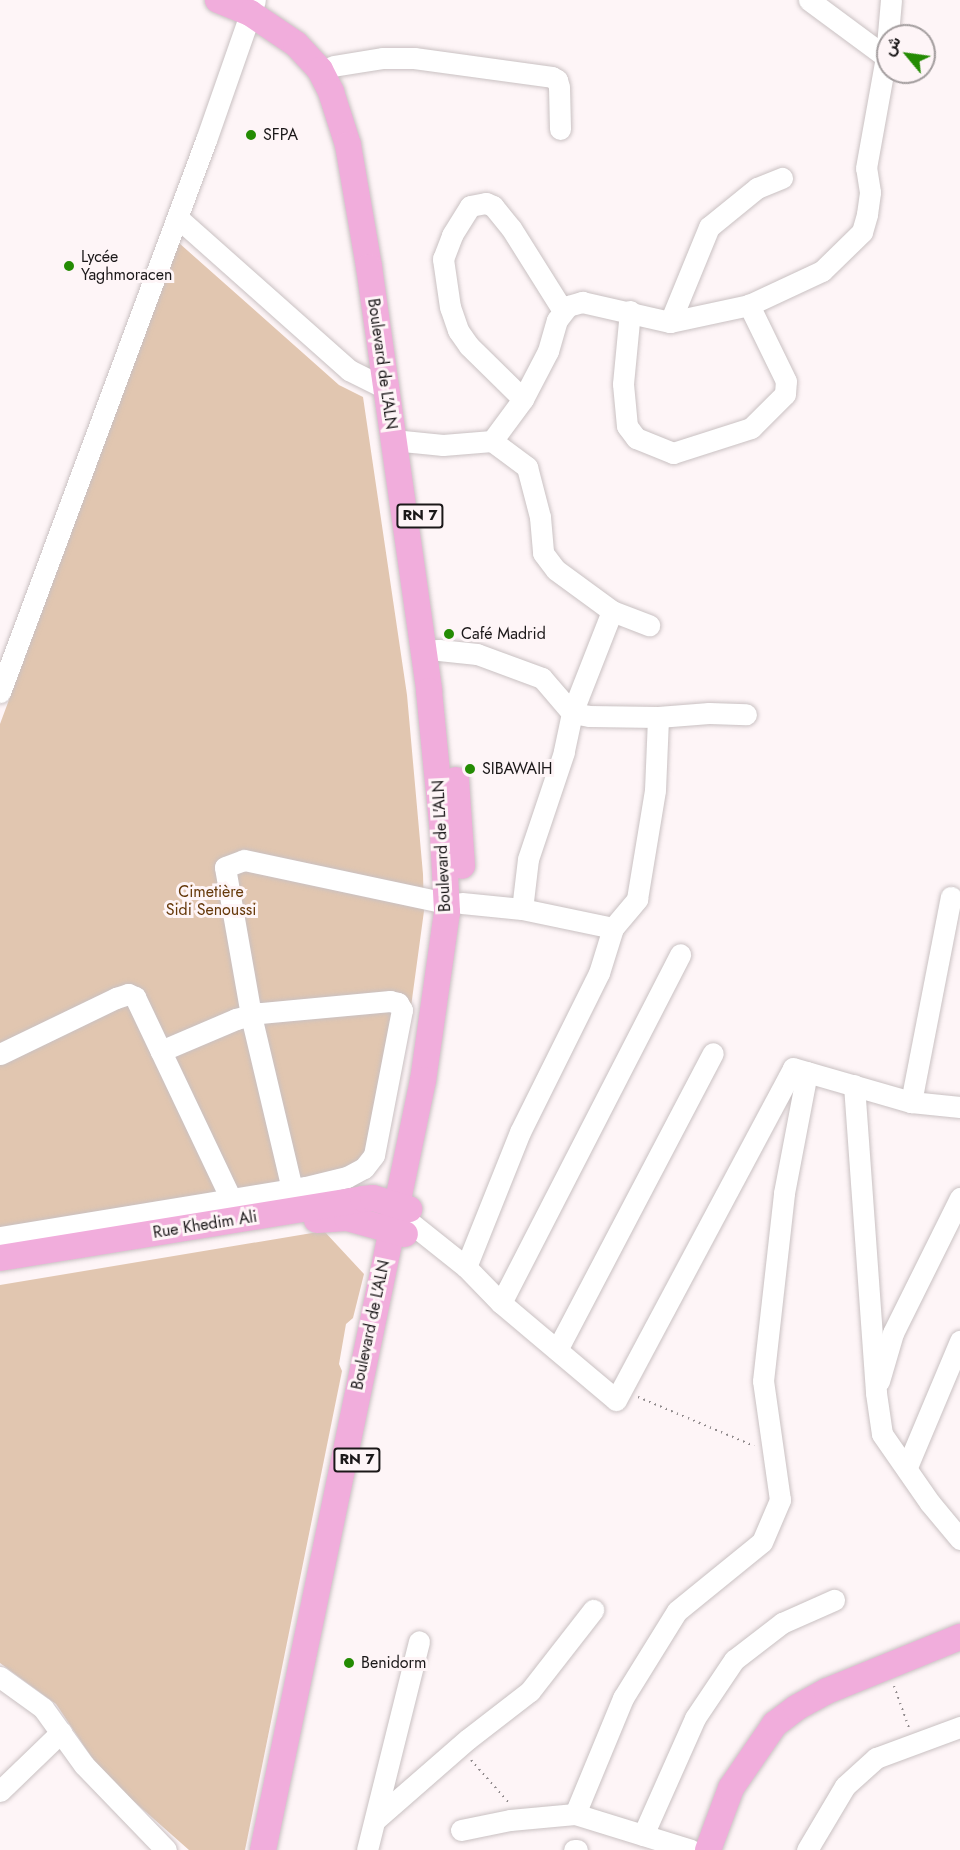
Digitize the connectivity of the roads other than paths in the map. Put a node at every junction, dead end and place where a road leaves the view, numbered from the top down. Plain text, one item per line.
1 (218, 0) edge
2 (810, 0) edge
3 (891, 0) edge
4 (255, 4) edge
5 (889, 24) edge
6 (876, 50) edge
7 (333, 66) junction
8 (881, 84) edge
9 (560, 129) dead end
10 (782, 178) dead end
11 (177, 218) junction
12 (749, 305) junction
13 (563, 311) junction
14 (630, 311) junction
15 (670, 322) junction
16 (385, 388) junction
17 (523, 399) junction
18 (401, 440) junction
19 (492, 441) junction
20 (612, 611) junction
21 (649, 626) dead end
22 (431, 650) junction
23 (0, 692) edge
24 (572, 713) junction
25 (746, 714) dead end
26 (658, 717) junction
27 (951, 897) dead end
28 (455, 903) junction
29 (522, 909) junction
30 (613, 928) junction
31 (680, 954) dead end
32 (251, 1015) junction
33 (161, 1051) junction
34 (712, 1053) dead end
35 (0, 1054) edge
36 (807, 1072) junction
37 (854, 1085) junction
38 (911, 1102) junction
39 (960, 1107) edge
40 (410, 1143) junction
41 (292, 1189) junction
42 (363, 1198) junction
43 (960, 1198) edge
44 (231, 1199) junction
45 (402, 1220) junction
46 (0, 1237) edge
47 (0, 1258) edge
48 (466, 1267) junction
49 (0, 1273) edge
50 (501, 1303) junction
51 (383, 1305) junction
52 (960, 1341) edge
53 (557, 1350) junction
54 (876, 1393) junction
55 (907, 1467) junction
56 (960, 1539) edge
57 (834, 1600) dead end
58 (593, 1610) dead end
59 (960, 1637) edge
60 (419, 1641) dead end
61 (0, 1677) edge
62 (960, 1727) edge
63 (61, 1732) junction
64 (0, 1791) edge
65 (575, 1814) junction
66 (375, 1820) junction
67 (461, 1830) dead end
68 (643, 1835) junction
69 (165, 1850) edge
70 (263, 1850) edge
71 (279, 1850) edge
72 (368, 1850) edge
73 (691, 1850) edge
74 (708, 1850) edge
75 (807, 1850) edge

1 - 4 main road, Boulevard de L'ALN / RN 7
2 - 6 street
3 - 5 street
4 - 7 main road, Boulevard de L'ALN / RN 7
4 - 11 street
4 - 16 main road, Boulevard de L'ALN / RN 7
7 - 9 street
7 - 18 main road, Boulevard de L'ALN / RN 7
8 - 12 street
10 - 15 street
11 - 16 street
11 - 23 street
12 - 14 street
12 - 15 street
13 - 14 street
13 - 17 street
13 - 17 street
14 - 15 street
16 - 18 main road, Boulevard de L'ALN / RN 7
17 - 19 street
18 - 19 street
18 - 22 main road, Boulevard de L'ALN / RN 7
19 - 20 street
20 - 21 street
20 - 24 street
22 - 24 street
22 - 28 main road, Boulevard de L'ALN / RN 7
24 - 26 street
24 - 29 street
25 - 26 street
26 - 30 street
27 - 38 street
28 - 29 street
28 - 32 street
28 - 40 main road, Boulevard de L'ALN / RN 7
28 - 45 main road, Boulevard de L'ALN / RN 7
29 - 30 street
30 - 48 street
31 - 50 street
32 - 33 street
32 - 41 street
32 - 41 street
33 - 35 street
33 - 44 street
34 - 53 street
36 - 37 street
36 - 53 street
36 - 65 street
37 - 38 street
37 - 54 street
38 - 39 street
40 - 42 main road
40 - 45 main road, Boulevard de L'ALN / RN 7
41 - 44 street
42 - 45 main road, Rue Khedim Ali
42 - 47 main road, Rue Khedim Ali
43 - 54 street
44 - 46 street
45 - 48 street
45 - 49 main road, Rue Khedim Ali
45 - 51 main road, Boulevard de L'ALN / RN 7
48 - 50 street
50 - 53 street
51 - 70 main road, Boulevard de L'ALN / RN 7
51 - 71 main road, Boulevard de L'ALN / RN 7
52 - 55 street
54 - 55 street
55 - 56 street
57 - 68 street
58 - 66 street
59 - 74 main road
60 - 66 street
61 - 63 street
62 - 75 street
63 - 64 street
63 - 69 street
65 - 67 street
65 - 68 street
66 - 72 street
68 - 73 street

